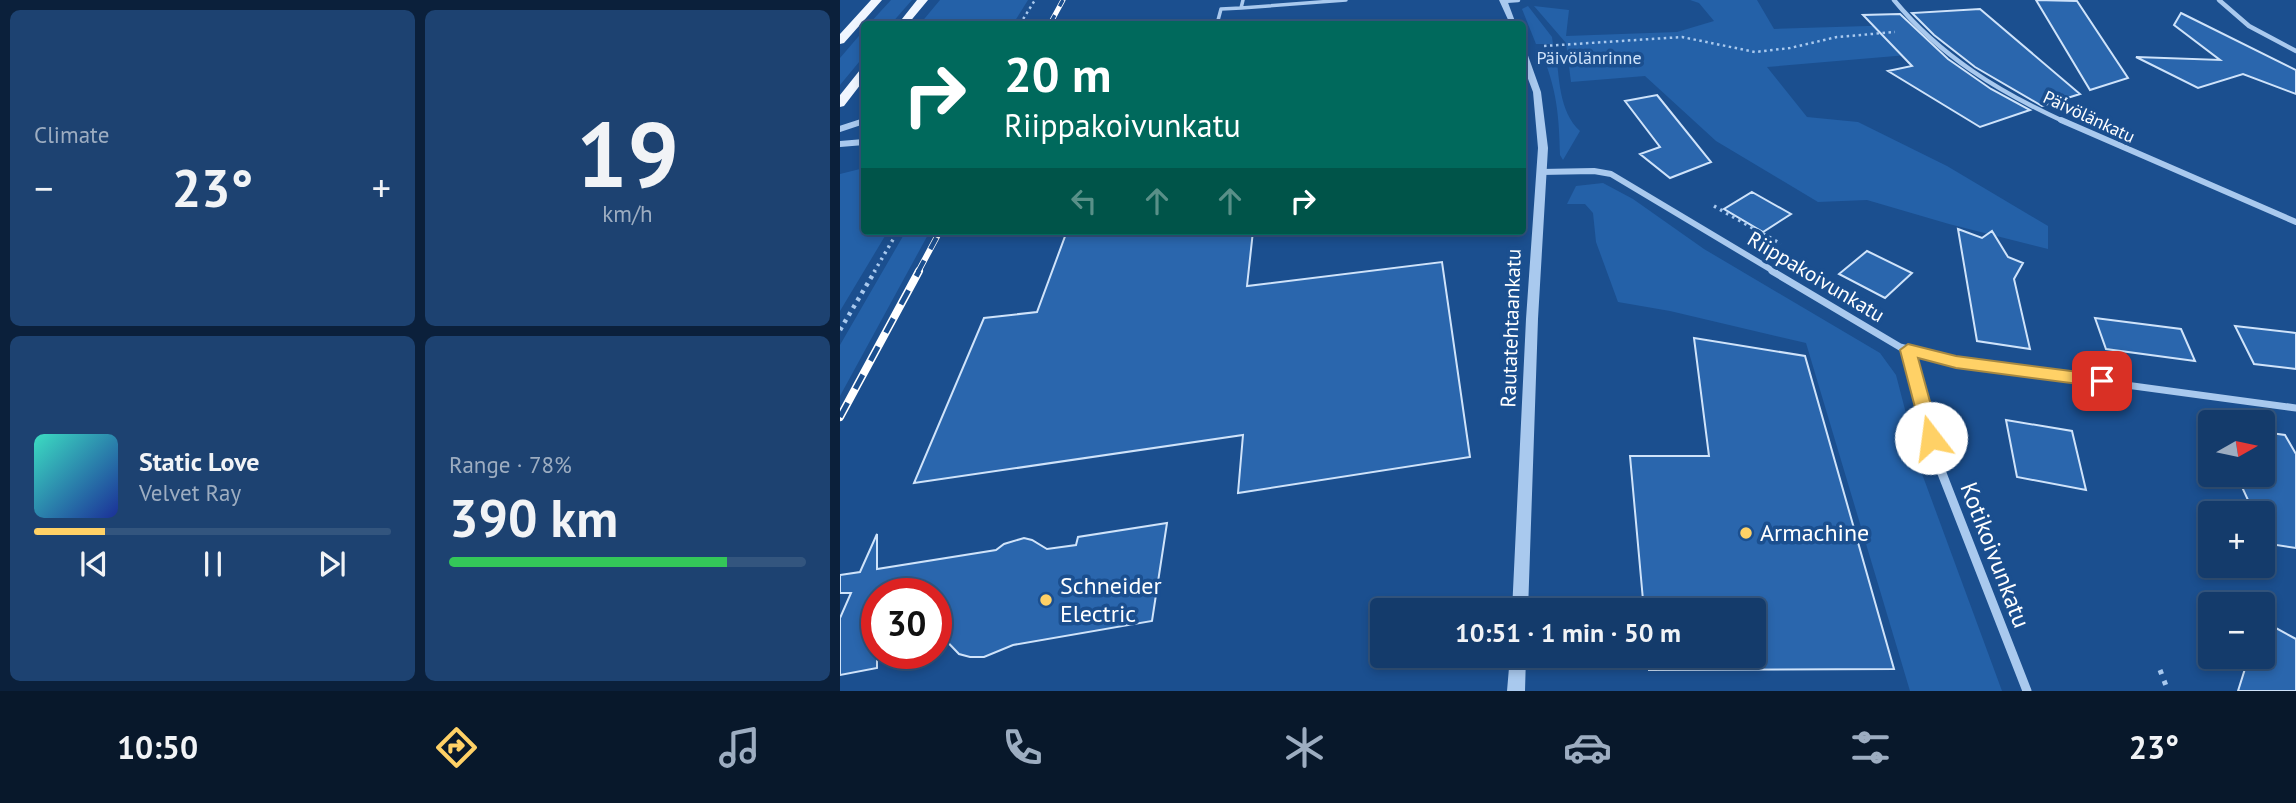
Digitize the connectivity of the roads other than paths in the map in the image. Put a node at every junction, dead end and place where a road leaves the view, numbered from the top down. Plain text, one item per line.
1 (877, 0) edge
2 (923, 0) edge
3 (1243, 0) edge
4 (1346, 0) edge
5 (1518, 0) edge
6 (1894, 0) edge
7 (2219, 0) edge
8 (1503, 1) edge
9 (1241, 8) junction
10 (906, 21) edge
11 (1218, 21) edge
12 (1512, 21) edge
13 (840, 41) edge
14 (2296, 51) edge
15 (1526, 69) edge
16 (861, 77) edge
17 (840, 103) edge
18 (861, 122) edge
19 (840, 128) edge
20 (861, 142) edge
21 (840, 144) edge
22 (1541, 172) junction
23 (2296, 222) edge
24 (1908, 350) junction
25 (2296, 408) edge
26 (1521, 598) edge
27 (1517, 668) edge
28 (1516, 691) edge
29 (2027, 691) edge

1 - 13 main road
2 - 10 main road
3 - 9 lane
4 - 9 lane
5 - 8 street
6 - 23 street, Päivölänkatu
7 - 14 street
8 - 12 street
9 - 11 lane
15 - 22 street, Rautatehtaankatu
16 - 17 main road
18 - 19 street
20 - 21 street
22 - 24 street, Riippakoivunkatu
22 - 26 street, Rautatehtaankatu
24 - 25 street, Riippakoivunkatu
24 - 29 street, Kotikoivunkatu
27 - 28 street

